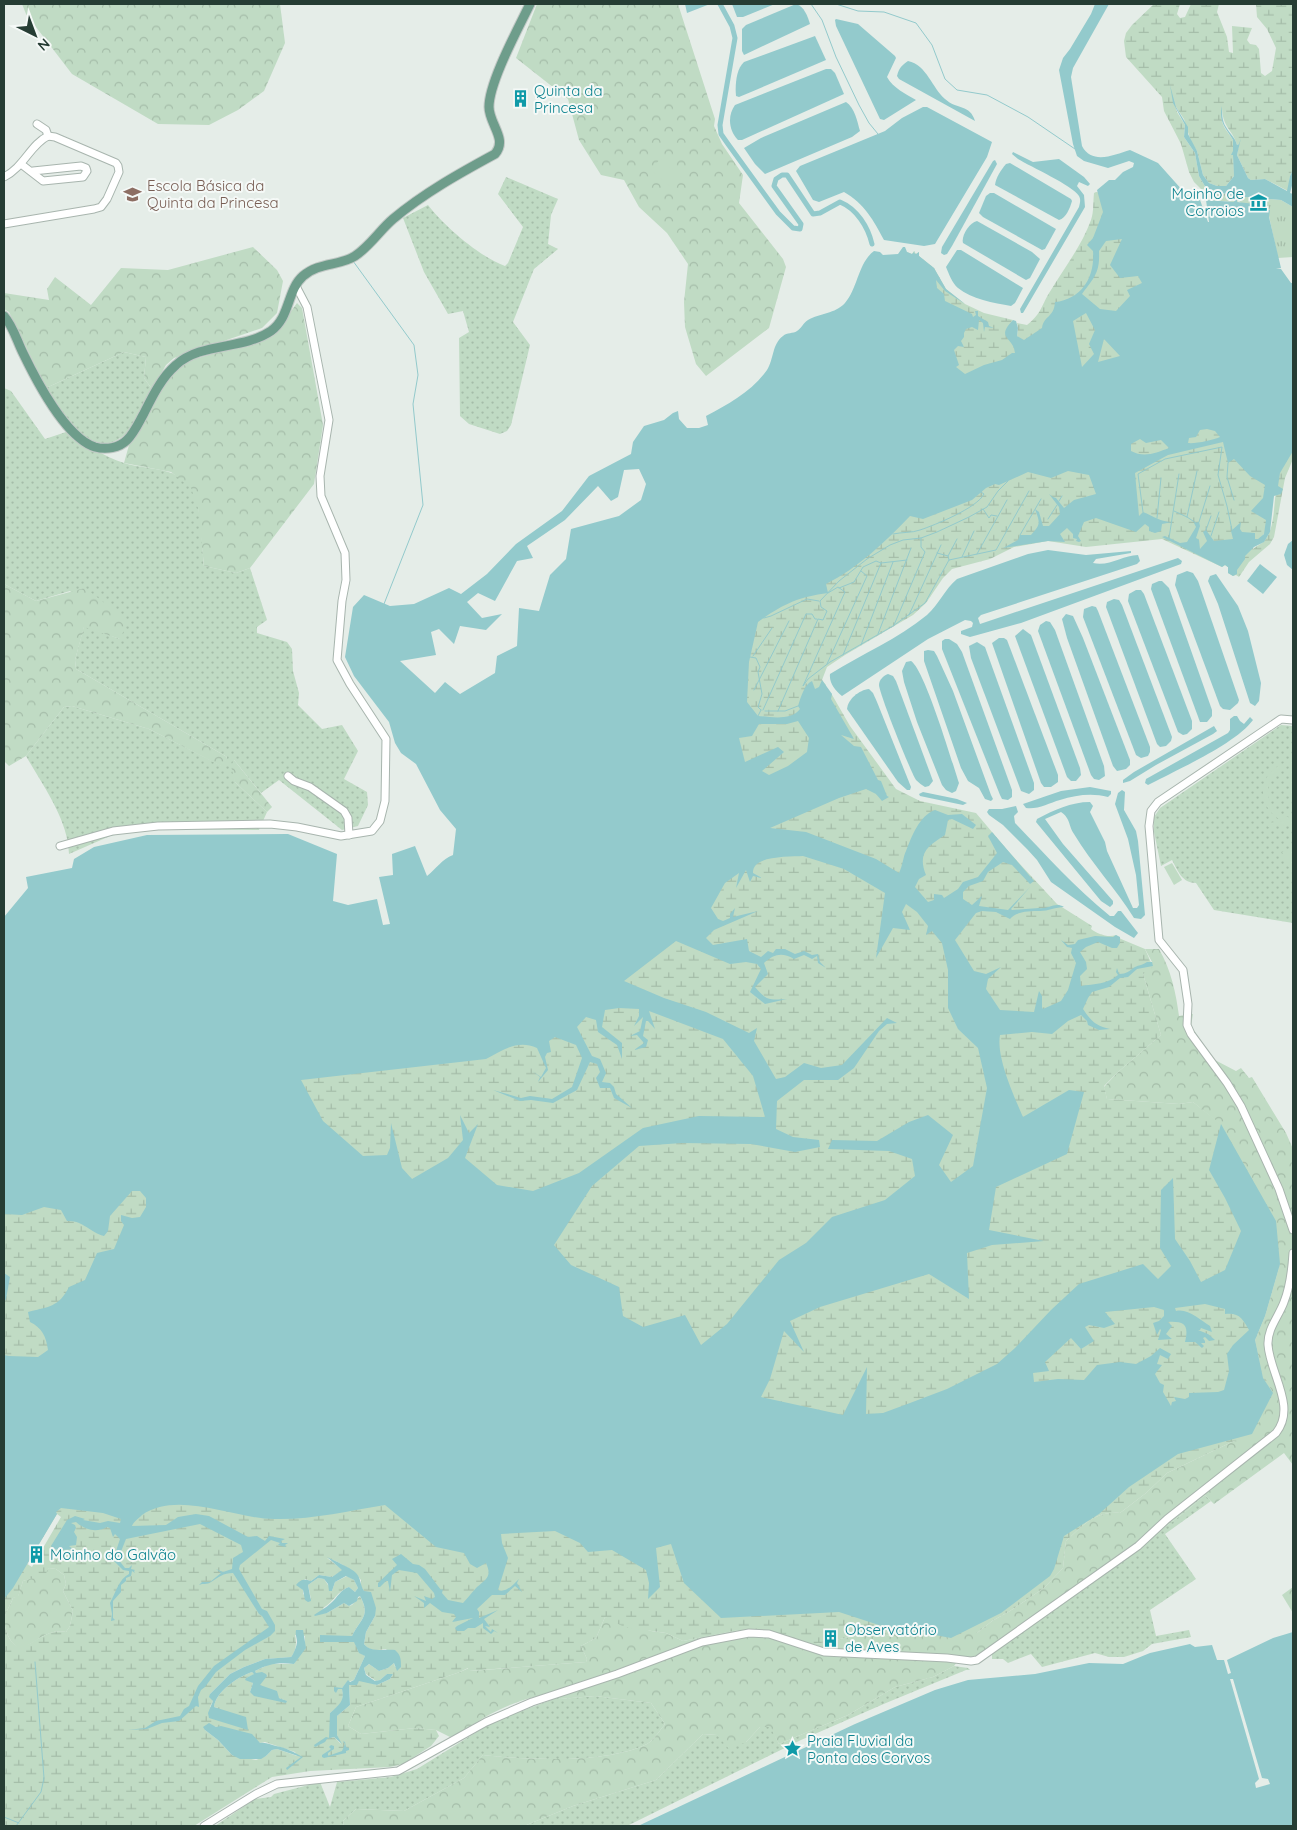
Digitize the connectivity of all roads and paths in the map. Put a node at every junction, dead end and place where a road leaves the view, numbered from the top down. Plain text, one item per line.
1 (530, 4) edge
2 (37, 124) dead end
3 (48, 136) junction
4 (21, 164) junction
5 (32, 171) junction
6 (4, 177) edge
7 (4, 224) edge
8 (296, 286) junction
9 (4, 316) edge
10 (1293, 720) edge
11 (288, 776) dead end
12 (349, 835) junction
13 (60, 846) dead end
14 (1293, 1230) edge
15 (1293, 1253) edge
16 (204, 1826) edge

1 - 8 main road
2 - 3 street
3 - 4 street
3 - 7 street
4 - 5 street
4 - 6 street
5 - 5 street
8 - 9 main road
8 - 12 street
10 - 14 street
11 - 12 street
12 - 13 street
15 - 16 street

